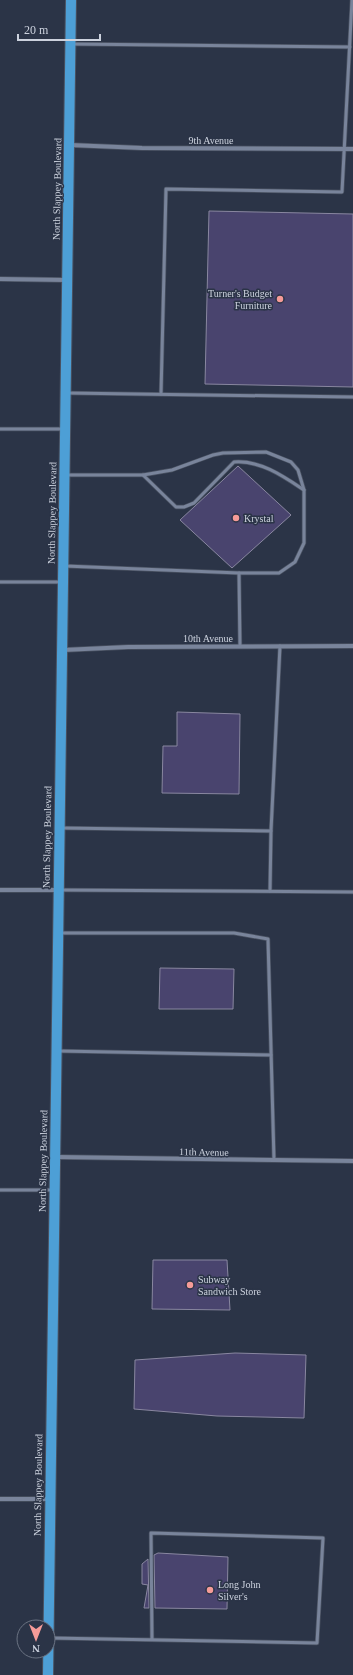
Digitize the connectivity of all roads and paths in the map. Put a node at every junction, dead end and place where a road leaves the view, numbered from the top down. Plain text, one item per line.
1 (71, 0) edge
2 (352, 0) edge
3 (70, 44) junction
4 (350, 47) junction
5 (69, 146) junction
6 (346, 149) junction
7 (353, 149) edge
8 (0, 279) edge
9 (67, 280) junction
10 (66, 393) junction
11 (161, 394) junction
12 (353, 397) edge
13 (0, 429) edge
14 (65, 429) junction
15 (65, 475) junction
16 (143, 475) junction
17 (304, 490) junction
18 (63, 566) junction
19 (239, 573) junction
20 (0, 582) edge
21 (63, 582) junction
22 (240, 646) junction
23 (280, 646) junction
24 (353, 646) edge
25 (62, 650) junction
26 (60, 828) junction
27 (271, 831) junction
28 (0, 890) edge
29 (59, 890) junction
30 (270, 891) junction
31 (353, 892) edge
32 (58, 933) junction
33 (56, 1051) junction
34 (271, 1055) junction
35 (55, 1157) junction
36 (274, 1160) junction
37 (353, 1161) edge
38 (0, 1190) edge
39 (54, 1190) junction
40 (0, 1499) edge
41 (50, 1499) junction
42 (48, 1619) edge
43 (56, 1638) edge
44 (152, 1640) junction
45 (48, 1659) edge
46 (48, 1675) edge

1 - 3 main road, North Slappey Boulevard
2 - 4 lane
3 - 4 lane
3 - 5 main road, North Slappey Boulevard
4 - 6 lane
5 - 6 street, 9th Avenue
5 - 9 main road, North Slappey Boulevard
6 - 7 street, 9th Avenue
6 - 11 lane
8 - 9 street
9 - 10 main road, North Slappey Boulevard
10 - 11 lane
10 - 14 main road, North Slappey Boulevard
11 - 12 lane
13 - 14 lane
14 - 15 main road, North Slappey Boulevard
15 - 16 lane
15 - 18 main road, North Slappey Boulevard
16 - 17 lane
16 - 17 lane
17 - 19 lane
18 - 19 lane
18 - 21 main road, North Slappey Boulevard
19 - 22 lane
20 - 21 lane
21 - 25 main road, North Slappey Boulevard
22 - 23 street, 10th Avenue
22 - 25 street, 10th Avenue
23 - 24 street, 10th Avenue
23 - 27 lane
25 - 26 main road, North Slappey Boulevard
26 - 27 lane
26 - 29 main road, North Slappey Boulevard
27 - 30 lane
28 - 29 street
29 - 30 lane
29 - 32 main road, North Slappey Boulevard
30 - 31 lane
32 - 33 main road, North Slappey Boulevard
32 - 34 lane
33 - 34 lane
33 - 35 main road, North Slappey Boulevard
34 - 36 lane
35 - 36 street, 11th Avenue
35 - 39 main road, North Slappey Boulevard
36 - 37 street, 11th Avenue
38 - 39 lane
39 - 41 main road, North Slappey Boulevard
40 - 41 street
41 - 42 main road, North Slappey Boulevard
43 - 44 lane
44 - 44 lane
45 - 46 main road, North Slappey Boulevard

